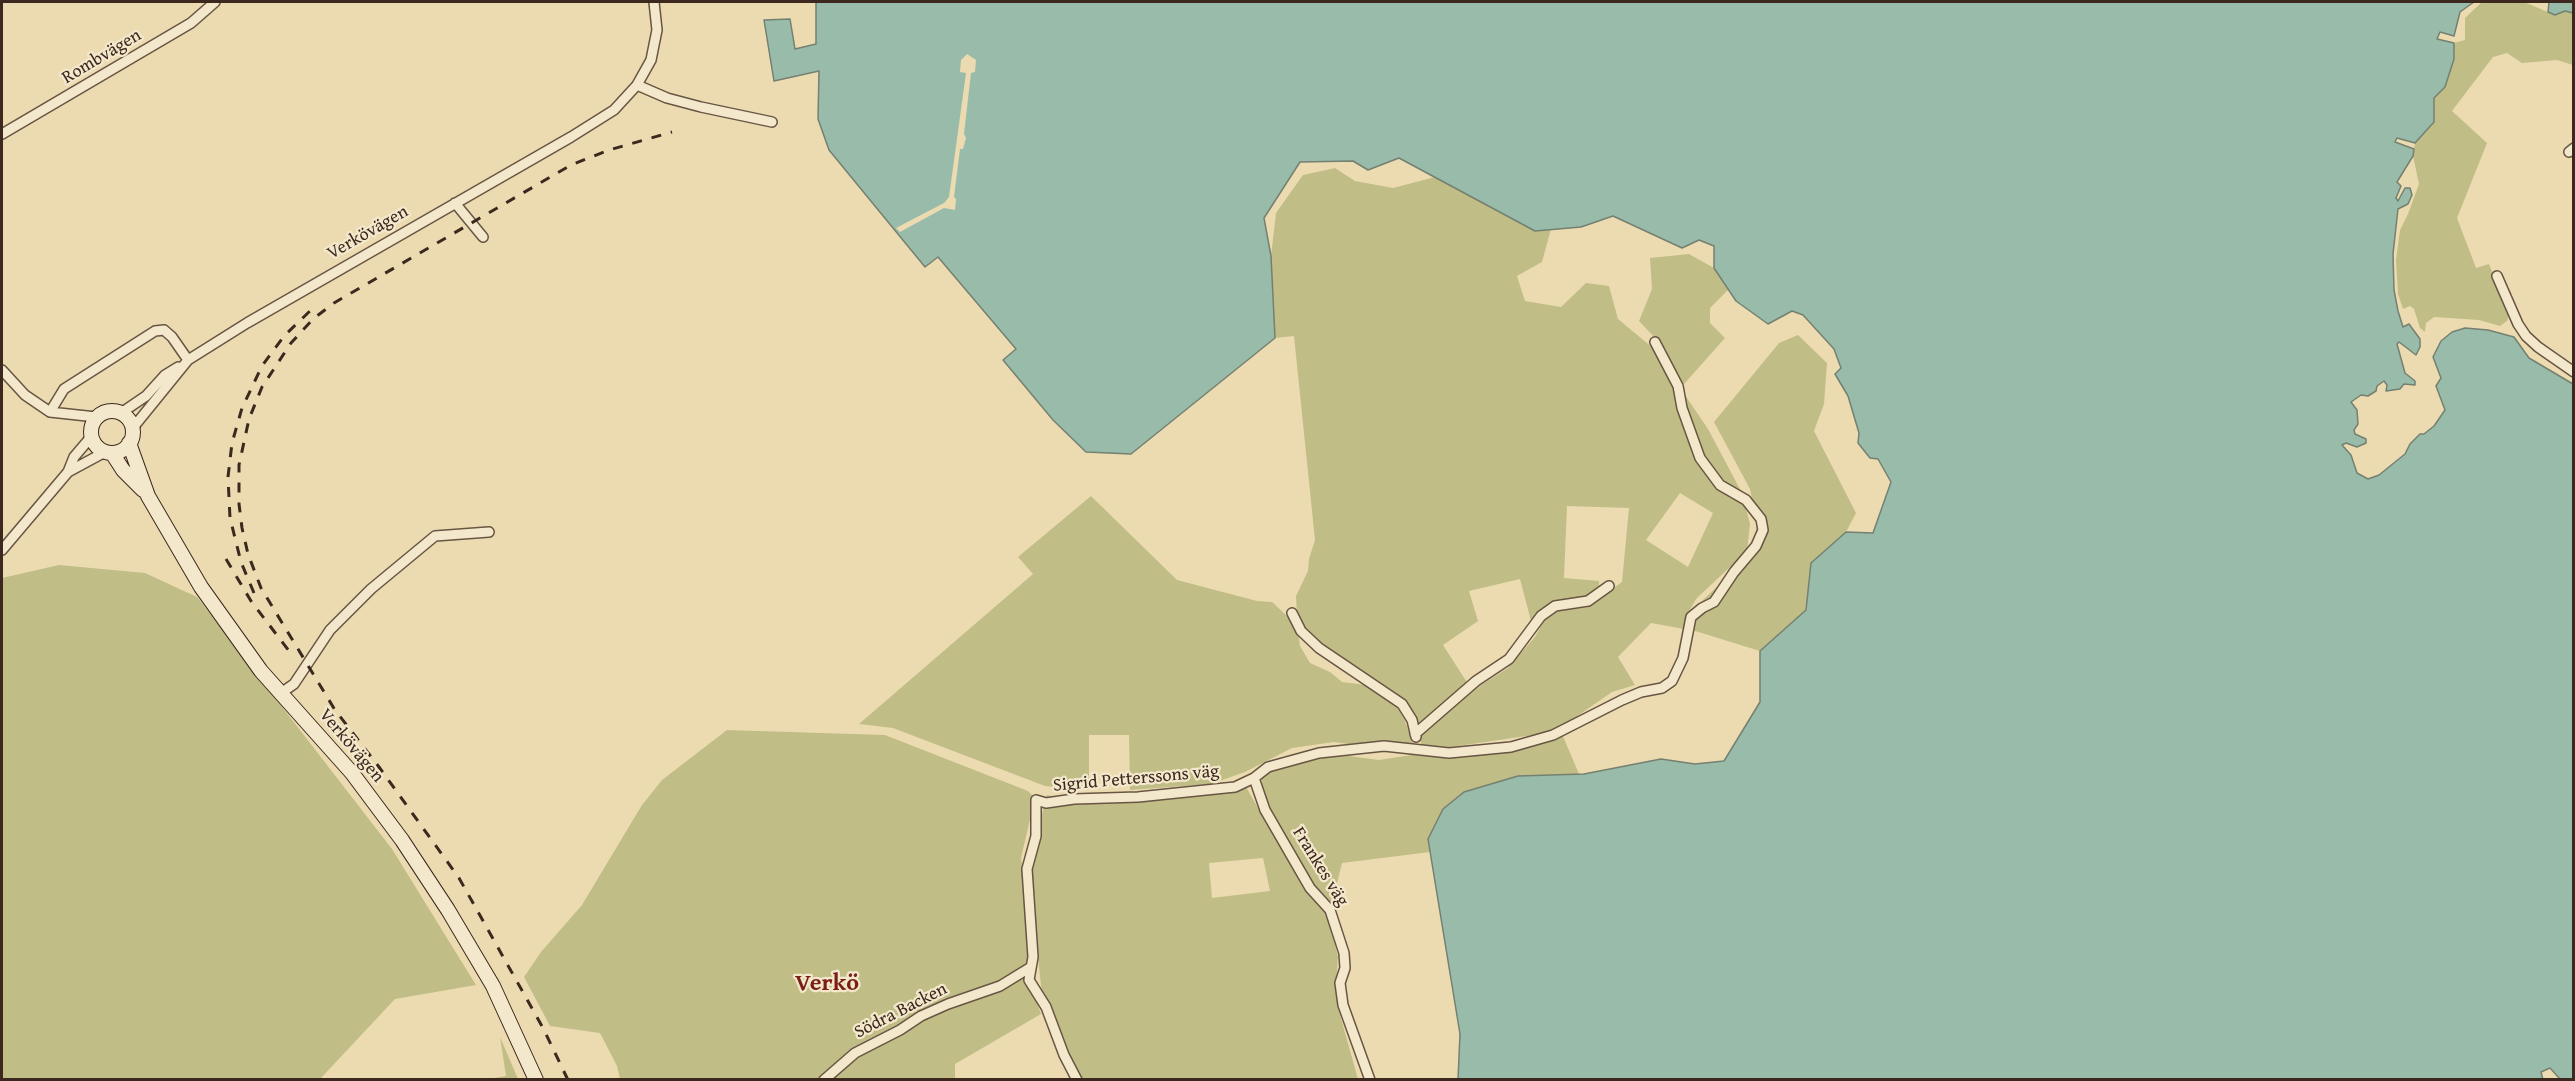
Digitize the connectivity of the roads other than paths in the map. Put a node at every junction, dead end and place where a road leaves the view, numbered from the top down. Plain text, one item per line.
1 (215, 2) edge
2 (654, 2) edge
3 (638, 85) junction
4 (772, 122) dead end
5 (2, 134) edge
6 (455, 203) junction
7 (483, 237) dead end
8 (2497, 276) dead end
9 (1655, 342) dead end
10 (188, 360) junction
11 (2, 370) edge
12 (2574, 372) edge
13 (50, 412) junction
14 (121, 413) junction
15 (96, 417) junction
16 (131, 436) junction
17 (91, 437) junction
18 (108, 452) junction
19 (68, 472) junction
20 (148, 496) junction
21 (489, 532) dead end
22 (2, 550) edge
23 (1609, 586) dead end
24 (1292, 613) dead end
25 (281, 693) junction
26 (1415, 734) junction
27 (1419, 748) junction
28 (1254, 778) junction
29 (1032, 967) junction
30 (536, 1080) edge
31 (824, 1080) edge
32 (1077, 1080) edge
33 (1370, 1080) edge

1 - 5 street, Rombvägen
2 - 3 street, Verkövägen
3 - 4 street
3 - 6 street, Verkövägen
6 - 7 street
6 - 10 street, Verkövägen
8 - 12 street
9 - 27 street, Sigrid Petterssons väg
10 - 13 street
10 - 14 street
10 - 16 street, Verkövägen
11 - 13 street
13 - 15 street
14 - 15 main road
14 - 16 main road, Verkövägen
15 - 17 main road, Verkövägen
16 - 18 main road, Verkövägen
16 - 20 main road, Verkövägen
17 - 18 main road
17 - 19 street, Verkövägen
18 - 19 street, Verkövägen
18 - 20 main road
19 - 22 street, Verkövägen
20 - 25 main road, Verkövägen
21 - 25 street
23 - 26 street
24 - 26 street
25 - 30 main road, Verkövägen
26 - 27 street
27 - 28 street, Sigrid Petterssons väg
28 - 29 street, Sigrid Petterssons väg
28 - 33 street, Frankes väg
29 - 31 street, Södra Backen
29 - 32 street

